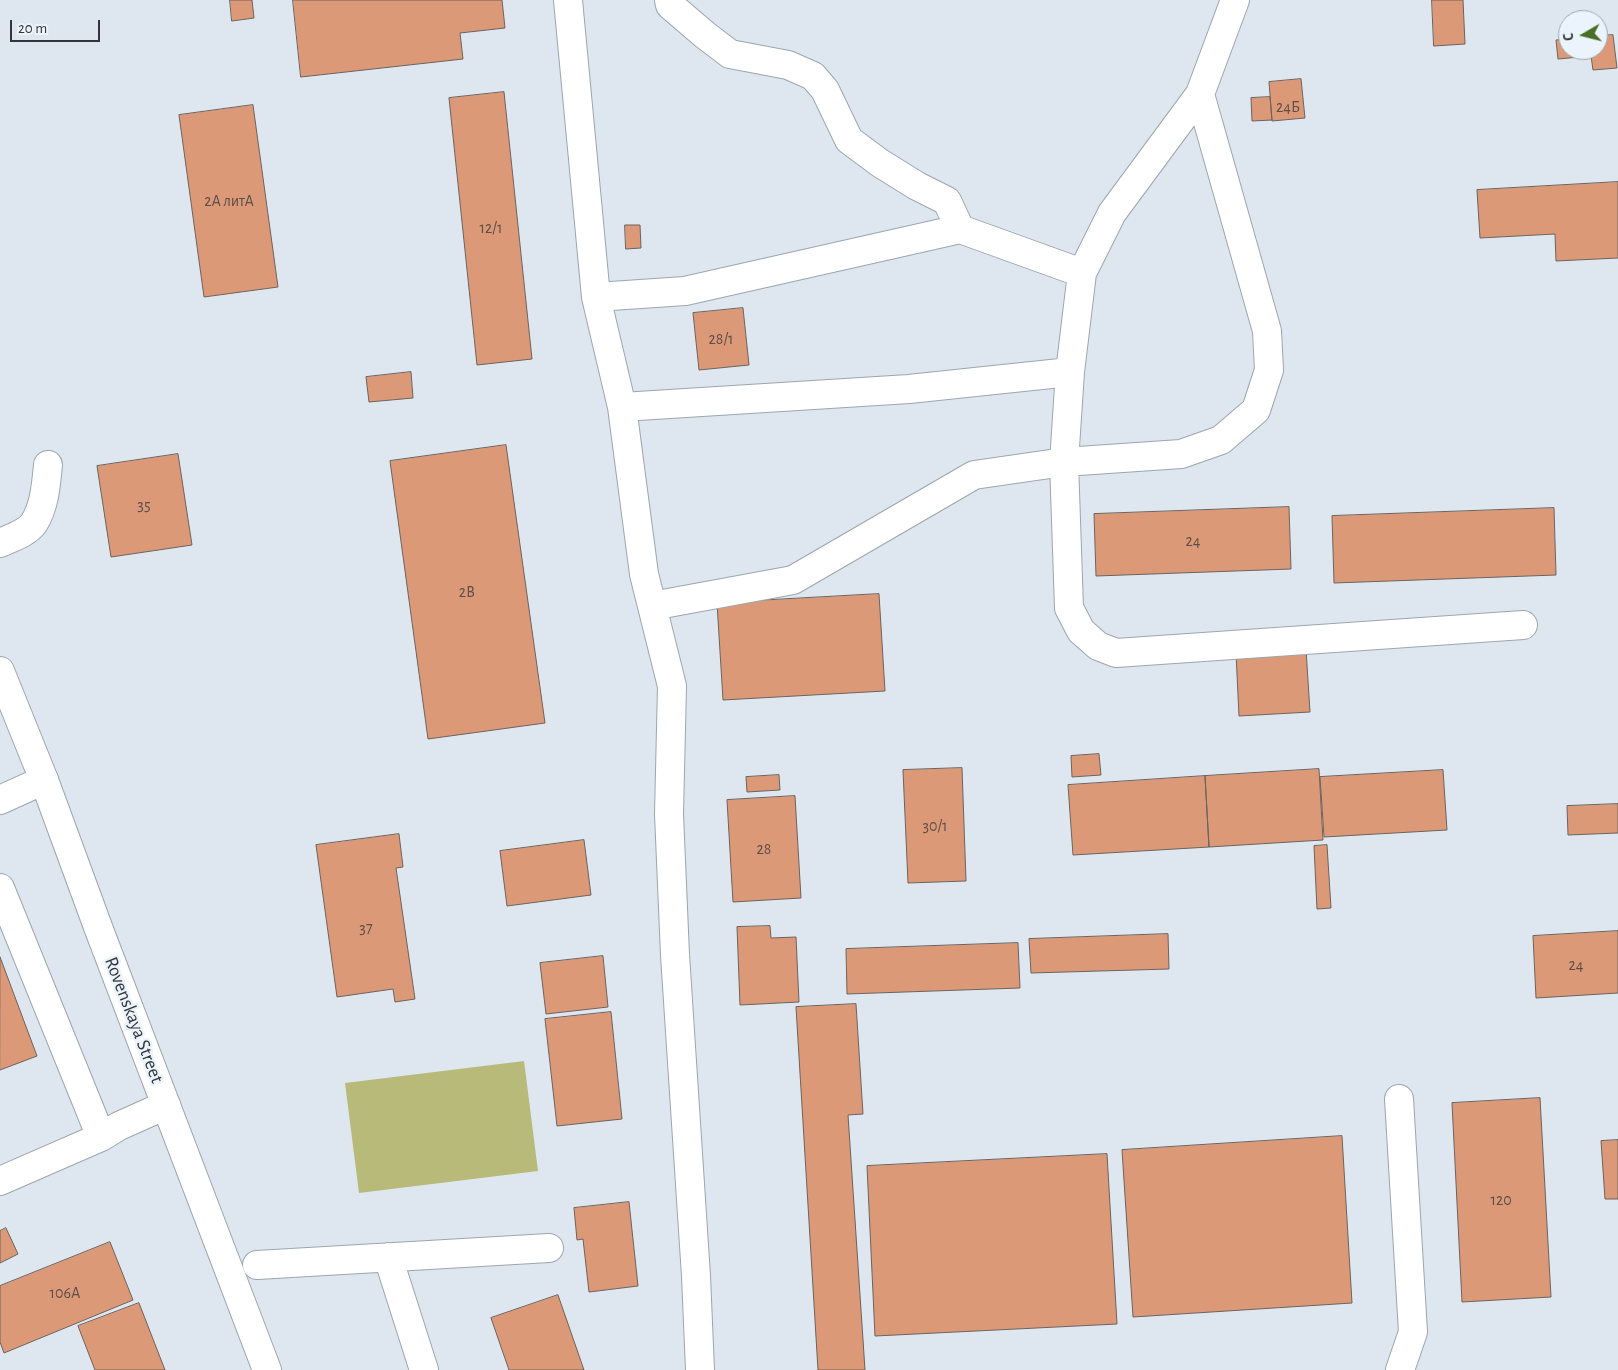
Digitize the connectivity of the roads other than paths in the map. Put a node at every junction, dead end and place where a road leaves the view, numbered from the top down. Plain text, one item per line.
1 (568, 0) edge
2 (669, 0) edge
3 (1235, 0) edge
4 (1200, 94) junction
5 (960, 229) junction
6 (1082, 273) junction
7 (596, 297) junction
8 (1070, 372) junction
9 (622, 407) junction
10 (1064, 462) junction
11 (48, 465) dead end
12 (0, 543) edge
13 (652, 606) junction
14 (1523, 625) dead end
15 (0, 671) edge
16 (44, 780) junction
17 (0, 800) edge
18 (0, 888) edge
19 (1399, 1099) dead end
20 (166, 1105) junction
21 (101, 1137) junction
22 (0, 1181) edge
23 (549, 1248) dead end
24 (388, 1257) junction
25 (257, 1264) dead end
26 (267, 1370) edge
27 (424, 1370) edge
28 (700, 1370) edge
29 (1400, 1370) edge

1 - 7 main road
2 - 5 main road
3 - 4 main road
4 - 6 main road
4 - 10 main road
5 - 6 main road
5 - 7 main road
6 - 8 main road
7 - 9 main road
8 - 9 main road
8 - 10 main road
9 - 13 main road
10 - 13 main road
10 - 14 main road
11 - 12 main road
13 - 28 main road
15 - 16 main road, Rovenskaya Street
16 - 17 main road
16 - 20 main road, Rovenskaya Street
18 - 21 main road
19 - 29 main road
20 - 21 main road
20 - 26 main road, Rovenskaya Street
21 - 22 main road
23 - 24 main road
24 - 25 main road
24 - 27 main road

